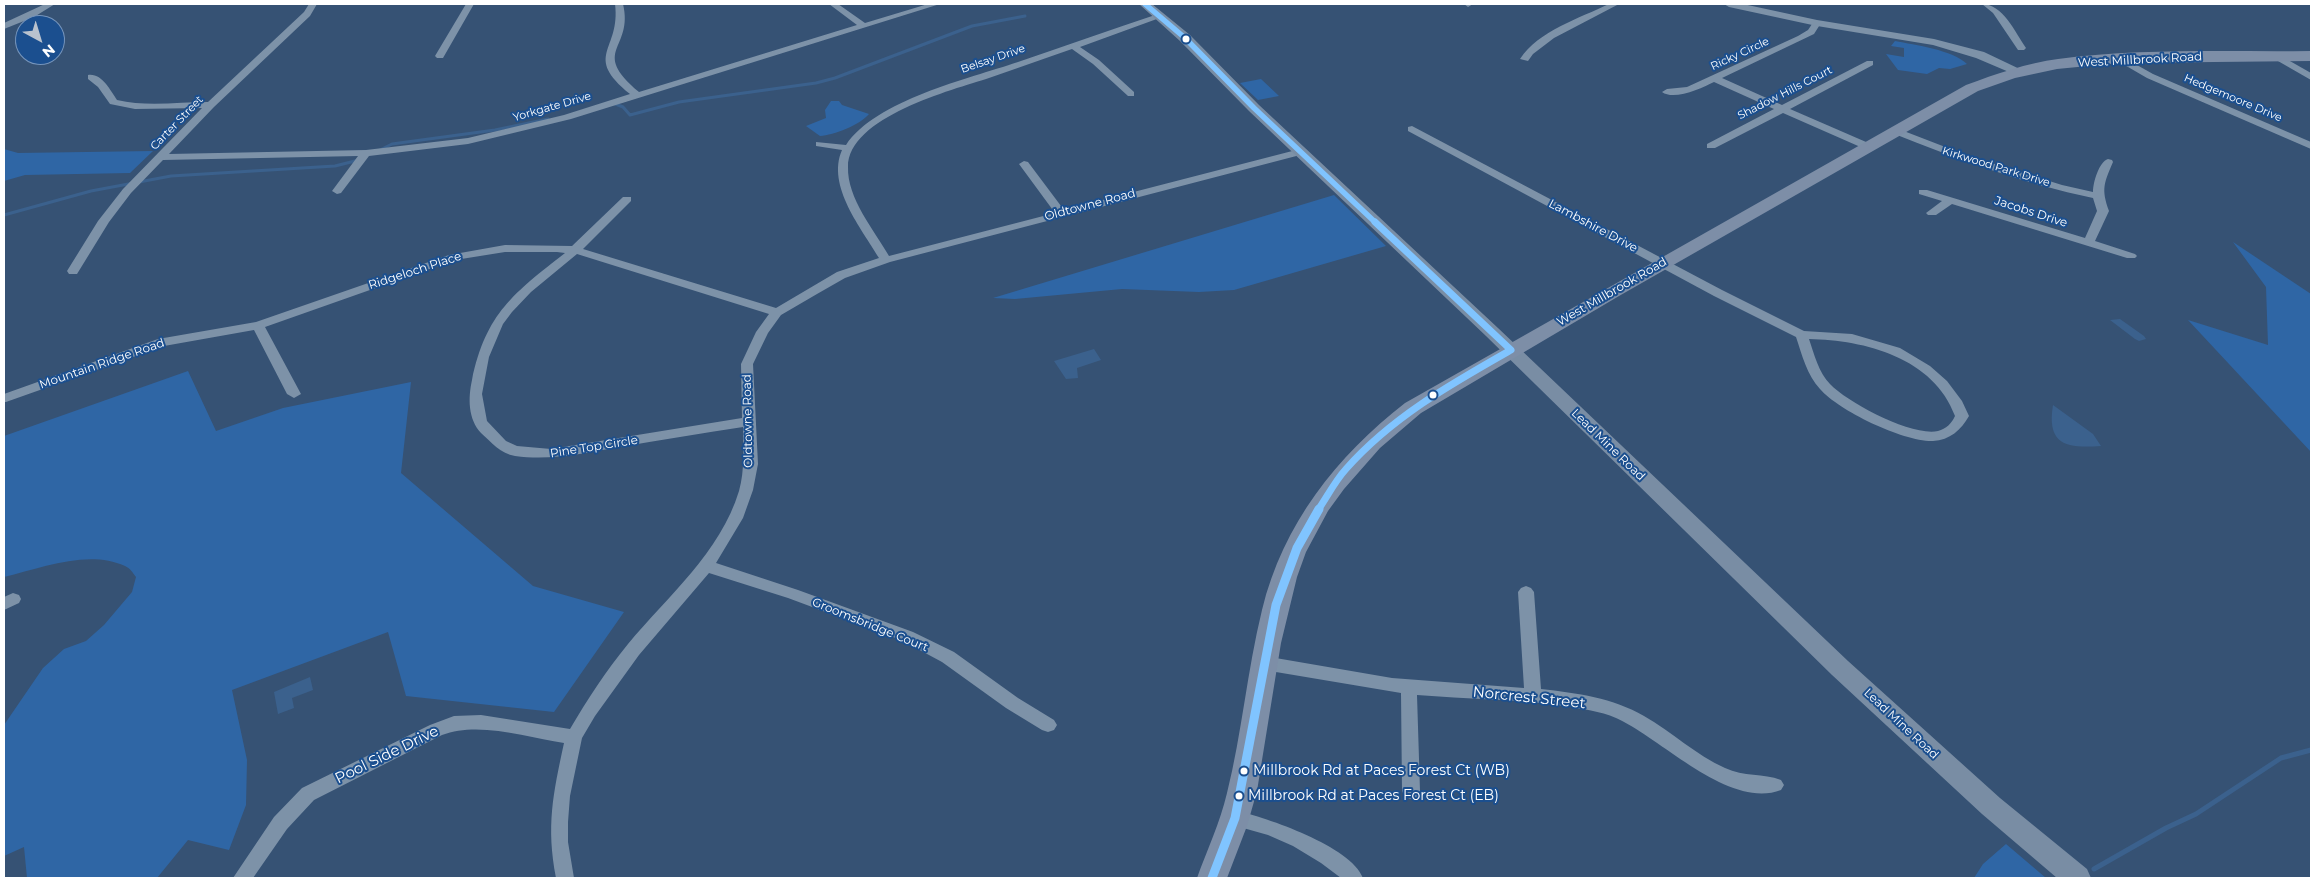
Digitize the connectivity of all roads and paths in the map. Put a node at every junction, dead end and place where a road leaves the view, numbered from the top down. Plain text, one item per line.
1 (51, 4) edge
2 (313, 4) edge
3 (470, 4) edge
4 (619, 4) edge
5 (833, 4) edge
6 (936, 4) edge
7 (1145, 4) edge
8 (1615, 4) edge
9 (1728, 4) edge
10 (1986, 4) edge
11 (1161, 16) junction
12 (1817, 23) junction
13 (4, 26) edge
14 (864, 26) junction
15 (1072, 45) junction
16 (2021, 48) dead end
17 (2274, 55) junction
18 (440, 56) dead end
19 (2311, 56) edge
20 (1525, 58) dead end
21 (2119, 58) junction
22 (1870, 63) dead end
23 (2015, 73) junction
24 (91, 77) dead end
25 (2311, 77) edge
26 (1715, 79) junction
27 (1667, 92) dead end
28 (1131, 94) dead end
29 (637, 96) junction
30 (211, 105) junction
31 (1781, 108) junction
32 (1412, 129) dead end
33 (1896, 131) junction
34 (820, 144) dead end
35 (1711, 146) dead end
36 (2311, 146) edge
37 (1870, 147) junction
38 (847, 148) junction
39 (1300, 152) junction
40 (366, 153) junction
41 (161, 157) junction
42 (2108, 162) dead end
43 (1024, 164) dead end
44 (337, 191) dead end
45 (1923, 192) dead end
46 (2098, 196) junction
47 (627, 199) dead end
48 (1950, 201) junction
49 (1061, 213) junction
50 (1932, 213) dead end
51 (2088, 244) junction
52 (575, 250) junction
53 (2131, 256) dead end
54 (886, 260) junction
55 (1663, 263) junction
56 (73, 271) dead end
57 (777, 312) junction
58 (258, 325) junction
59 (1802, 335) junction
60 (1511, 350) junction
61 (294, 394) dead end
62 (6, 398) dead end
63 (749, 421) junction
64 (706, 566) junction
65 (1526, 592) dead end
66 (1264, 663) junction
67 (1409, 687) junction
68 (1533, 695) junction
69 (1048, 725) dead end
70 (574, 737) junction
71 (1774, 785) dead end
72 (1411, 791) dead end
73 (1236, 818) junction
74 (242, 878) edge
75 (565, 878) edge
76 (1212, 878) edge
77 (1354, 878) edge
78 (2078, 878) edge

1 - 13 street
2 - 30 street, Carter Street
3 - 18 street
4 - 29 street
5 - 14 street
6 - 14 street, Yorkgate Drive
7 - 11 main road, Lead Mine Road
8 - 20 street
9 - 12 street
10 - 16 street
11 - 15 street, Belsay Drive
11 - 39 main road, Lead Mine Road
12 - 23 street
12 - 26 street, Ricky Circle
14 - 29 street, Yorkgate Drive
15 - 28 street
15 - 38 street, Belsay Drive
17 - 19 main road, West Millbrook Road
17 - 21 main road, West Millbrook Road
17 - 25 street
21 - 23 main road, West Millbrook Road
21 - 36 street, Hedgemoore Drive
22 - 31 street, Shadow Hills Court
23 - 33 main road, West Millbrook Road
24 - 30 street
26 - 27 street, Ricky Circle
26 - 31 street
29 - 40 street, Yorkgate Drive
30 - 41 street, Carter Street
31 - 35 street, Shadow Hills Court
31 - 37 street
32 - 55 street, Lambshire Drive
33 - 37 main road, West Millbrook Road
33 - 46 street, Kirkwood Park Drive
34 - 38 street
37 - 55 main road, West Millbrook Road
38 - 54 street
39 - 49 street, Oldtowne Road
39 - 60 main road, Lead Mine Road
40 - 41 street, Yorkgate Drive
40 - 44 street
41 - 56 street, Carter Street
42 - 46 street
43 - 49 street
45 - 48 street, Jacobs Drive
46 - 51 street
47 - 52 street, Pine Top Circle
48 - 50 street
48 - 51 street, Jacobs Drive
49 - 54 street, Oldtowne Road
51 - 53 street, Jacobs Drive
52 - 57 street, Ridgeloch Place
52 - 58 street, Ridgeloch Place
52 - 63 street, Pine Top Circle
54 - 57 street, Oldtowne Road
55 - 59 street, Lambshire Drive
55 - 60 main road, West Millbrook Road
57 - 63 street, Oldtowne Road
58 - 61 street
58 - 62 street, Mountain Ridge Road
59 - 59 street, Lambshire Drive
60 - 66 main road, West Millbrook Road
60 - 78 main road, Lead Mine Road
63 - 64 street, Oldtowne Road
64 - 69 street, Groomsbridge Court
64 - 70 street, Oldtowne Road
65 - 68 street
66 - 67 street, Norcrest Street
66 - 73 main road, West Millbrook Road
67 - 68 street, Norcrest Street
67 - 72 street
68 - 71 street, Norcrest Street
70 - 74 street, Pool Side Drive
70 - 75 street, Oldtowne Road
73 - 76 main road, West Millbrook Road
73 - 77 street

